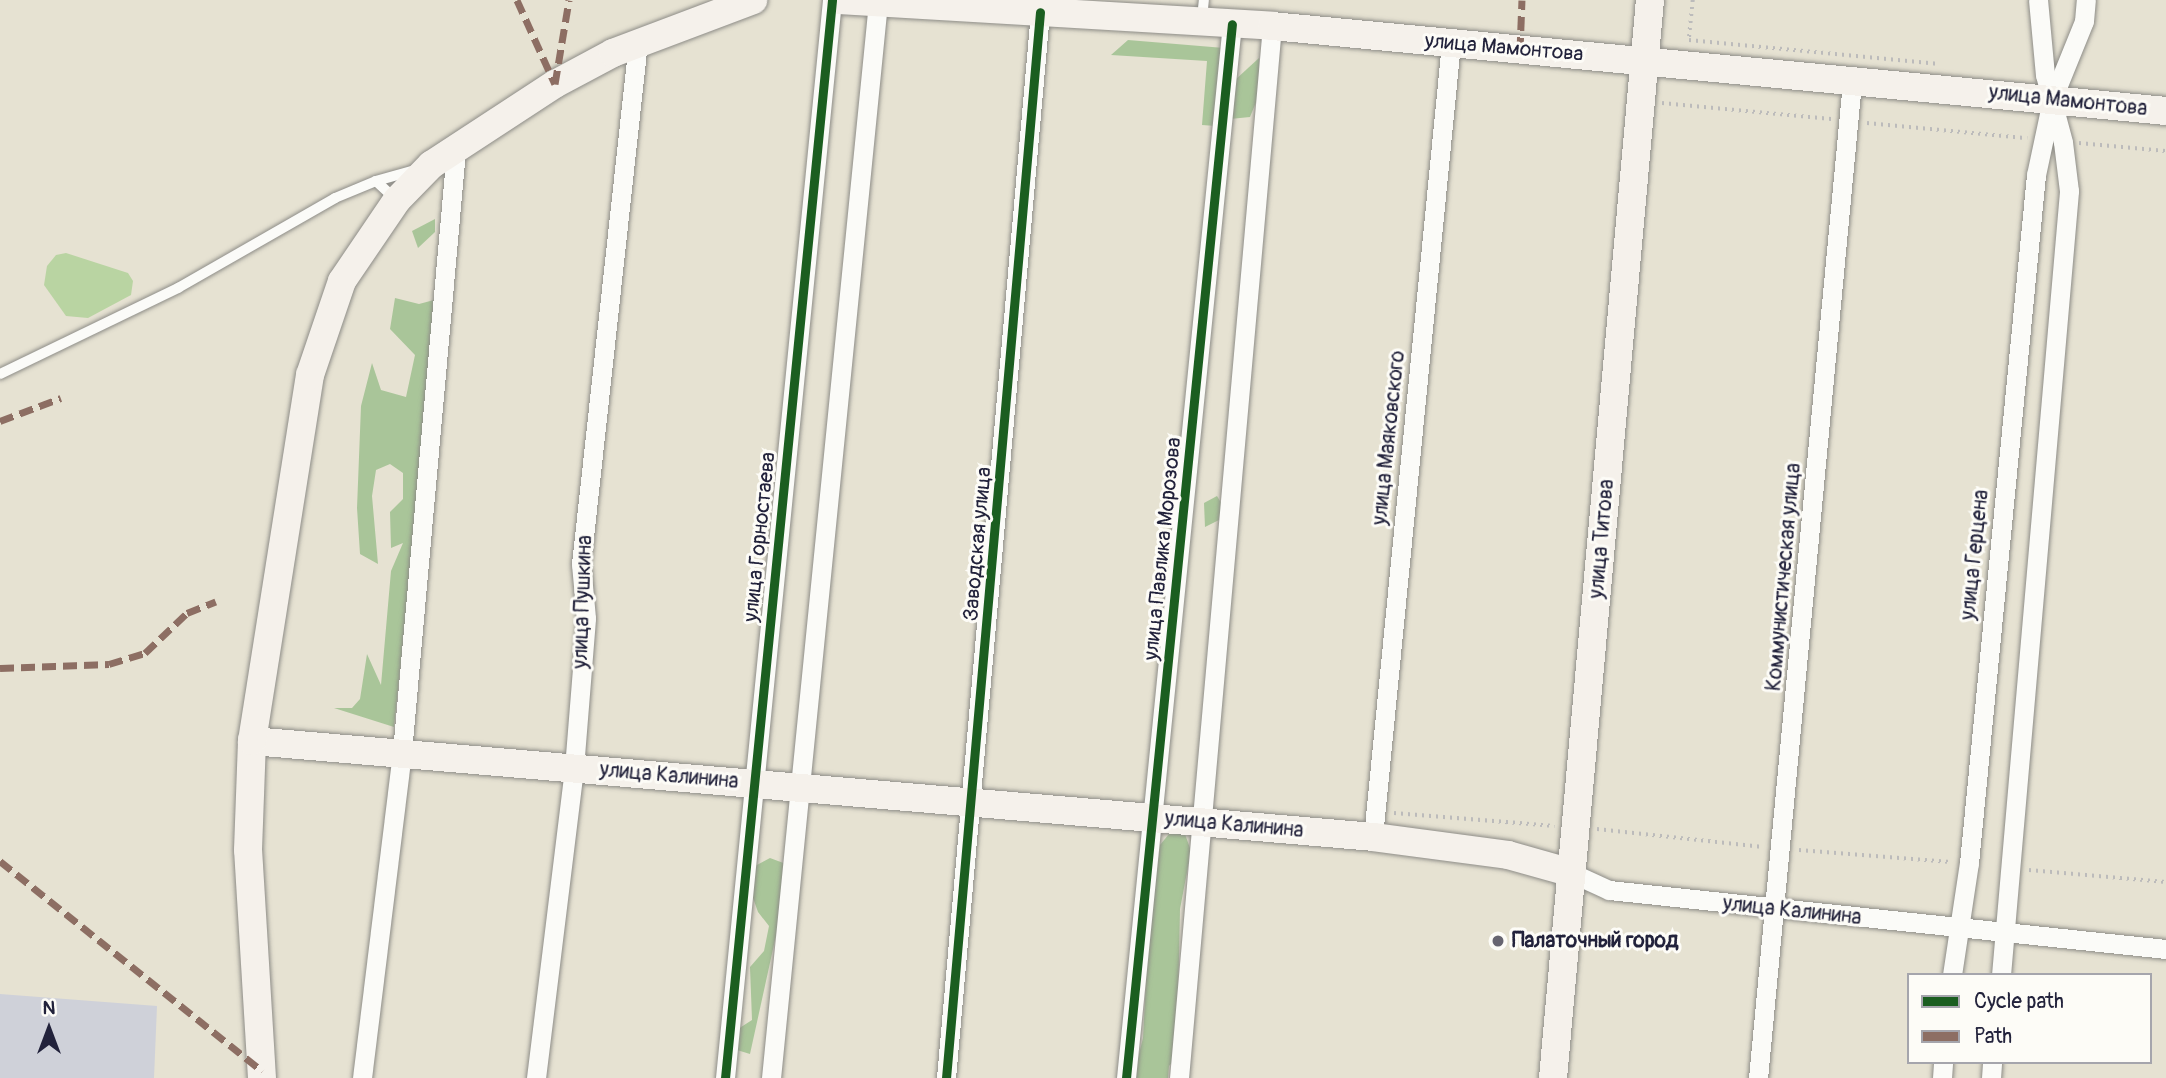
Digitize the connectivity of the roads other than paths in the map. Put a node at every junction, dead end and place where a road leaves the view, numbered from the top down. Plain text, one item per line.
1 (753, 0) edge
2 (832, 0) edge
3 (840, 0) edge
4 (1650, 0) edge
5 (2038, 0) edge
6 (2086, 0) edge
7 (878, 2) junction
8 (1203, 11) edge
9 (1040, 12) junction
10 (1232, 24) junction
11 (1272, 26) junction
12 (638, 42) junction
13 (1451, 43) junction
14 (1646, 60) junction
15 (1852, 80) junction
16 (2052, 100) junction
17 (2166, 111) edge
18 (456, 151) junction
19 (431, 165) junction
20 (376, 181) junction
21 (397, 200) junction
22 (0, 374) edge
23 (253, 741) junction
24 (402, 752) junction
25 (574, 768) junction
26 (753, 783) junction
27 (803, 787) junction
28 (974, 800) junction
29 (1154, 818) junction
30 (1203, 822) junction
31 (1374, 824) junction
32 (1572, 873) junction
33 (1777, 911) junction
34 (1956, 929) junction
35 (2005, 932) junction
36 (2166, 949) edge
37 (1952, 973) edge
38 (2001, 973) edge
39 (262, 1078) edge
40 (362, 1078) edge
41 (536, 1078) edge
42 (725, 1078) edge
43 (771, 1078) edge
44 (946, 1078) edge
45 (1126, 1078) edge
46 (1179, 1078) edge
47 (1552, 1078) edge
48 (1758, 1078) edge

1 - 12 main road
2 - 26 street, улица Горностаева
3 - 7 main road, улица Мамонтова
4 - 14 main road, улица Титова
5 - 16 street
6 - 16 street
7 - 9 main road, улица Мамонтова
7 - 27 street
8 - 9 main road, улица Мамонтова
8 - 10 main road, улица Мамонтова
9 - 28 street, Заводская улица
10 - 11 main road, улица Мамонтова
10 - 29 street, улица Павлика Морозова
11 - 13 main road, улица Мамонтова
11 - 30 street
12 - 18 main road
12 - 25 street, улица Пушкина
13 - 14 main road, улица Мамонтова
13 - 31 street, улица Маяковского
14 - 15 main road, улица Мамонтова
14 - 32 main road, улица Титова
15 - 16 main road, улица Мамонтова
15 - 33 street, Коммунистическая улица
16 - 17 main road, улица Мамонтова
16 - 34 street, улица Герцена
16 - 35 street
18 - 19 main road
18 - 24 street
19 - 20 lane
19 - 21 main road
20 - 21 lane
20 - 22 lane
21 - 23 main road
23 - 24 main road, улица Калинина
23 - 39 main road
24 - 25 main road, улица Калинина
24 - 40 street
25 - 26 main road, улица Калинина
25 - 41 street, улица Пушкина
26 - 27 main road, улица Калинина
26 - 42 street, улица Горностаева
27 - 28 main road, улица Калинина
27 - 43 street
28 - 29 main road, улица Калинина
28 - 44 street, Заводская улица
29 - 30 main road, улица Калинина
29 - 45 street, улица Павлика Морозова
30 - 31 main road, улица Калинина
30 - 46 street
31 - 32 main road, улица Калинина
32 - 33 street, улица Калинина
32 - 47 main road, улица Титова
33 - 34 street, улица Калинина
33 - 48 street, Коммунистическая улица
34 - 35 street, улица Калинина
34 - 37 street, улица Герцена
35 - 36 street, улица Калинина
35 - 38 street

